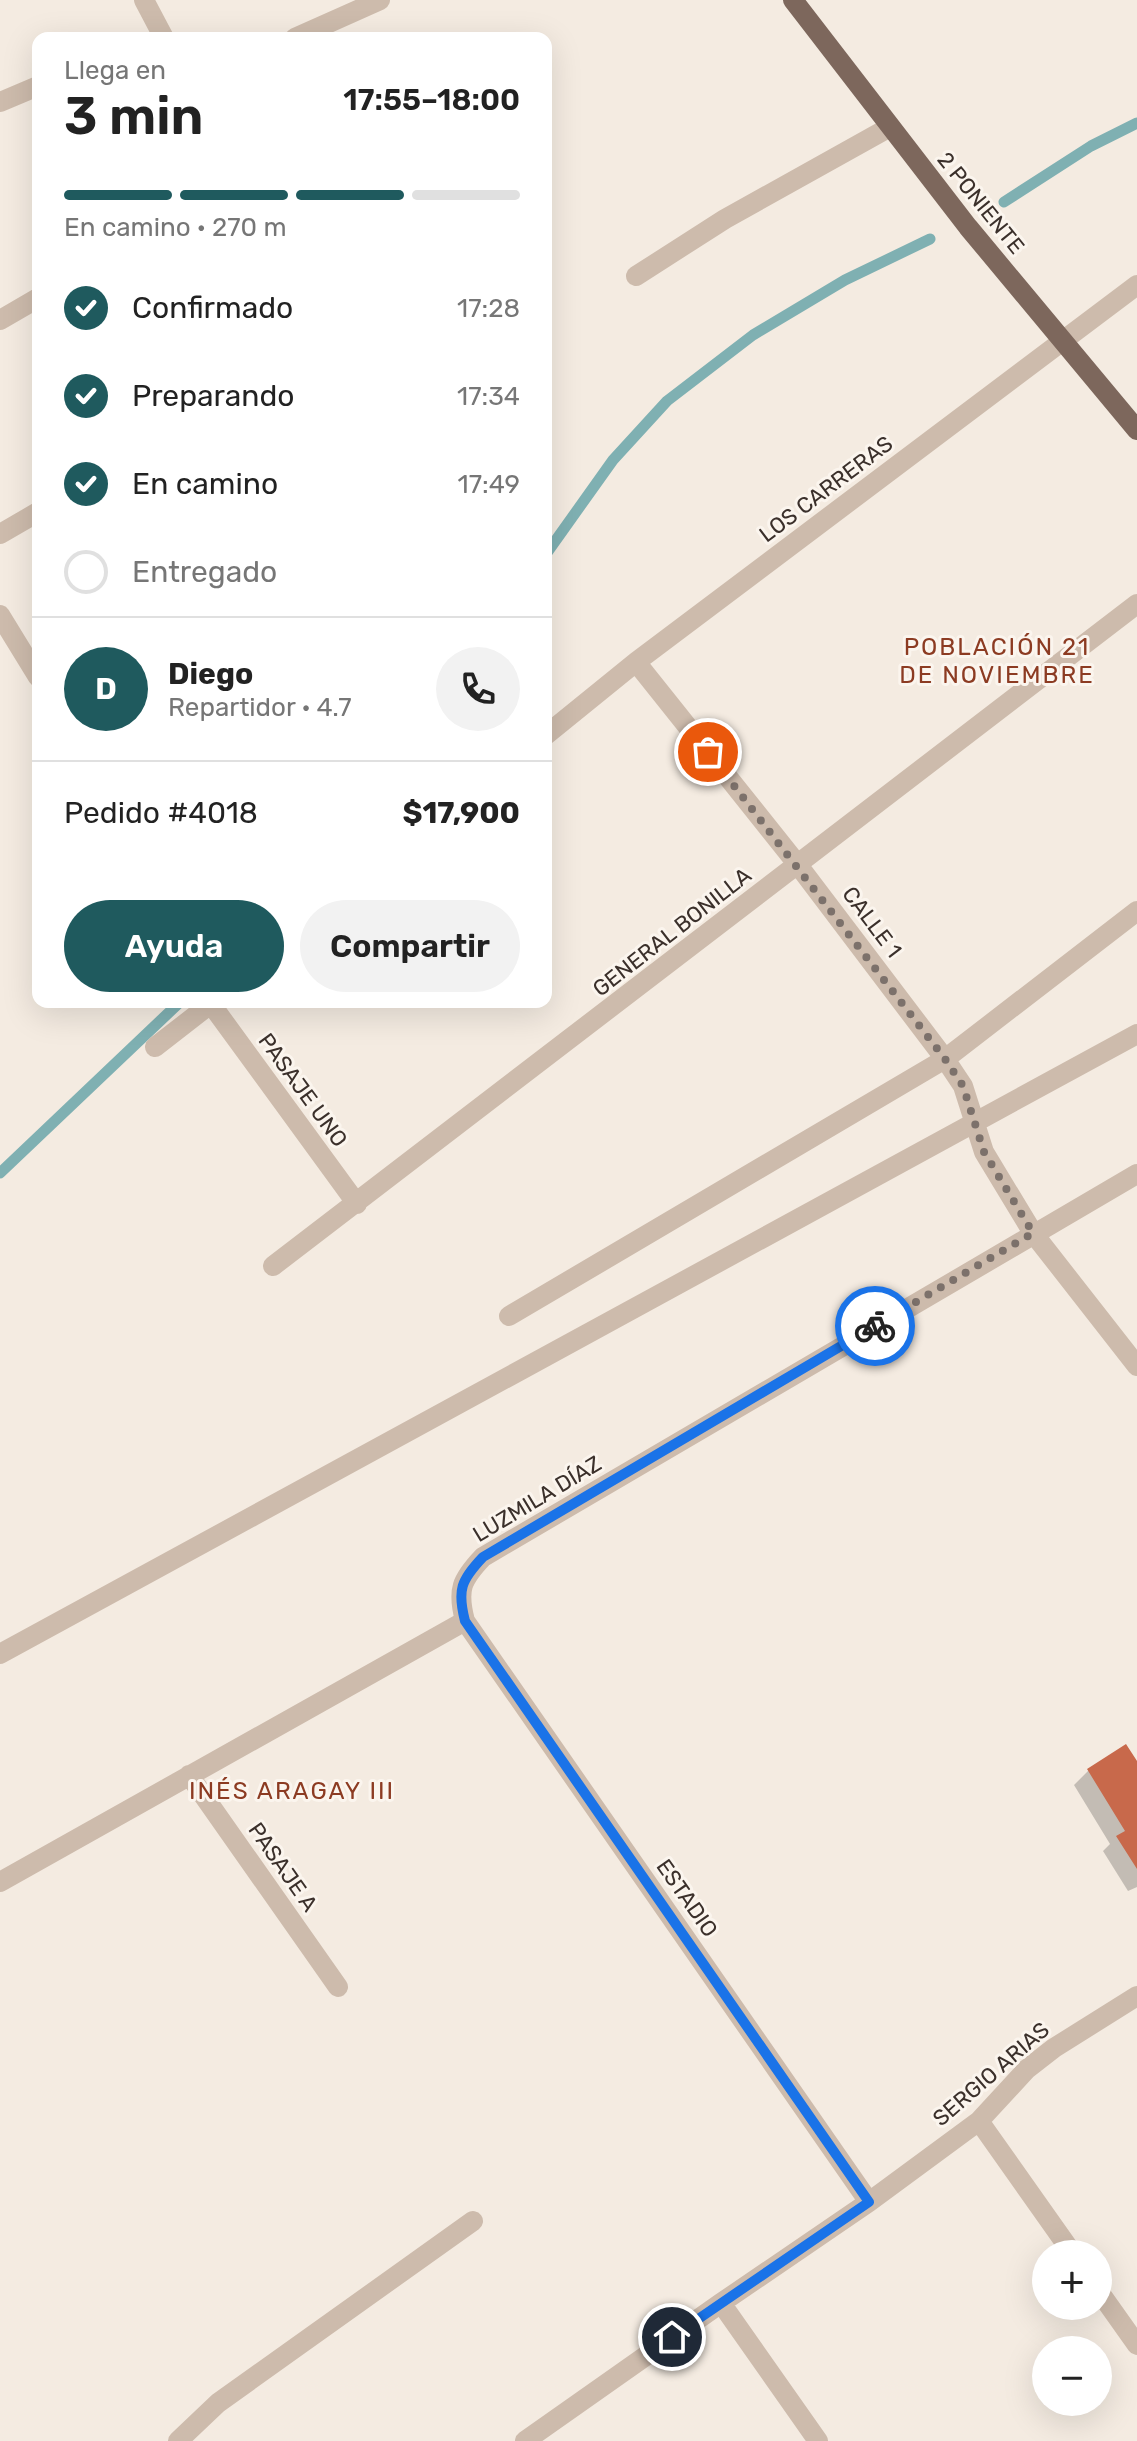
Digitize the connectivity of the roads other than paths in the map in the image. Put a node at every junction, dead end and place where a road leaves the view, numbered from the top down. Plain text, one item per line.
1 (144, 0) edge
2 (380, 0) edge
3 (793, 0) edge
4 (157, 32) edge
5 (308, 32) edge
6 (32, 89) edge
7 (0, 102) edge
8 (890, 127) junction
9 (636, 276) dead end
10 (1137, 285) edge
11 (32, 301) edge
12 (0, 320) edge
13 (1062, 341) junction
14 (1137, 430) edge
15 (32, 515) edge
16 (0, 534) edge
17 (1137, 604) edge
18 (0, 615) edge
19 (636, 662) junction
20 (32, 667) edge
21 (552, 730) edge
22 (798, 865) junction
23 (1137, 911) edge
24 (206, 1008) edge
25 (216, 1008) edge
26 (1137, 1034) edge
27 (155, 1047) dead end
28 (945, 1059) junction
29 (975, 1122) junction
30 (1137, 1174) edge
31 (357, 1204) junction
32 (1033, 1233) junction
33 (273, 1266) dead end
34 (509, 1316) dead end
35 (1137, 1366) edge
36 (465, 1621) junction
37 (0, 1654) edge
38 (189, 1775) junction
39 (0, 1882) edge
40 (338, 1987) dead end
41 (1137, 1996) edge
42 (979, 2121) junction
43 (869, 2202) junction
44 (473, 2221) dead end
45 (1063, 2240) edge
46 (721, 2303) junction
47 (1112, 2310) edge
48 (1137, 2345) edge
49 (178, 2441) edge
50 (525, 2441) edge
51 (818, 2441) edge

1 - 4 street
2 - 5 street
3 - 8 main road, 2 PONIENTE
6 - 7 street
8 - 9 street
8 - 13 main road, 2 PONIENTE
10 - 13 street, LOS CARRERAS
11 - 12 street
13 - 14 main road, 2 PONIENTE
13 - 19 street, LOS CARRERAS
15 - 16 street
17 - 22 street, GENERAL BONILLA
18 - 20 street
19 - 21 street, LOS CARRERAS
19 - 22 street, CALLE 1
22 - 28 street, CALLE 1
22 - 31 street, GENERAL BONILLA
23 - 28 street
24 - 27 street
25 - 31 street, PASAJE UNO
26 - 29 street
28 - 29 street, CALLE 1
28 - 34 street
29 - 32 street, CALLE 1
29 - 37 street
30 - 32 street, LUZMILA DÍAZ
31 - 33 street, GENERAL BONILLA
32 - 35 street, CALLE 1
32 - 36 street, LUZMILA DÍAZ
36 - 38 street
36 - 43 street, ESTADIO
38 - 39 street
38 - 40 street, PASAJE A
41 - 42 street, SERGIO ARIAS
42 - 43 street, SERGIO ARIAS
42 - 45 street
43 - 46 street, SERGIO ARIAS
44 - 49 street
46 - 50 street, SERGIO ARIAS
46 - 51 street
47 - 48 street

